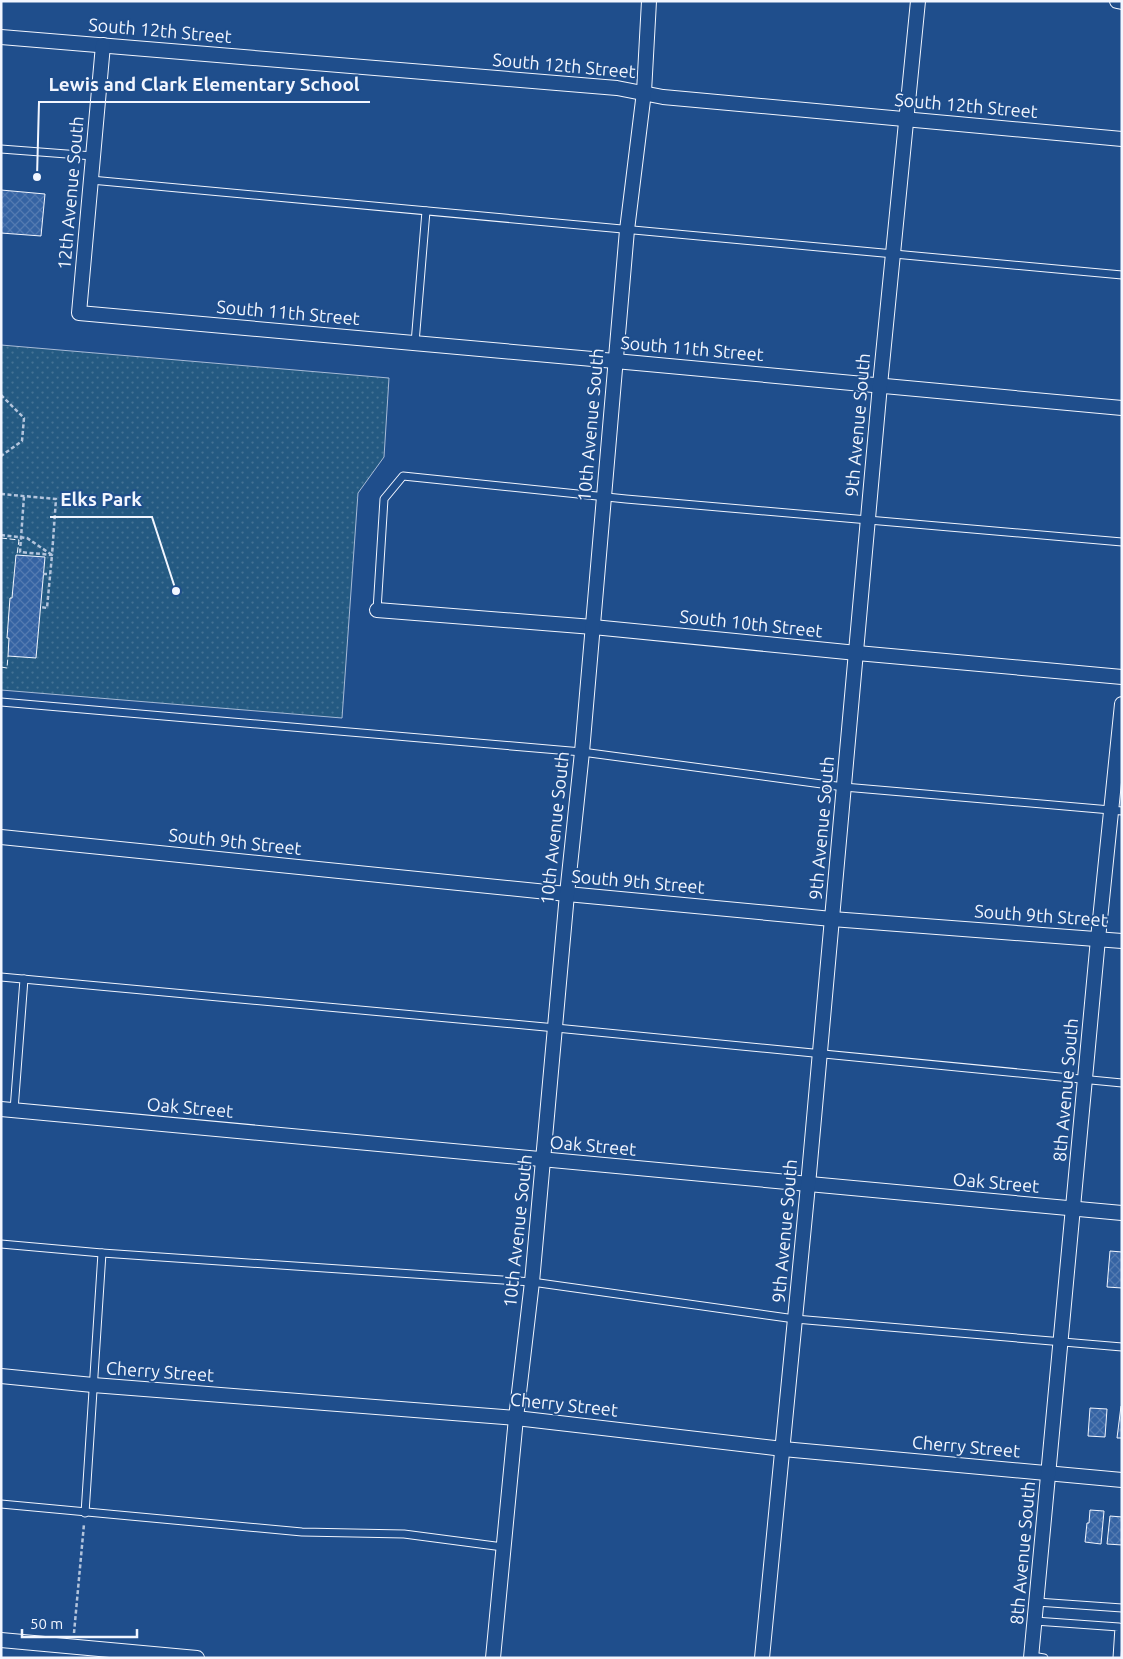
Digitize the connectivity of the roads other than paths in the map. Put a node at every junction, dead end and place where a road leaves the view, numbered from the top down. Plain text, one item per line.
1 (649, 1) edge
2 (918, 1) edge
3 (1117, 1) edge
4 (1122, 2) edge
5 (1, 37) edge
6 (103, 45) junction
7 (644, 92) junction
8 (906, 120) junction
9 (1122, 139) edge
10 (1, 149) edge
11 (93, 156) junction
12 (91, 180) junction
13 (426, 211) junction
14 (627, 230) junction
15 (893, 254) junction
16 (1122, 274) edge
17 (79, 314) joint
18 (415, 343) junction
19 (615, 361) junction
20 (880, 386) junction
21 (1122, 408) edge
22 (604, 497) junction
23 (869, 521) junction
24 (1122, 542) edge
25 (377, 610) joint
26 (593, 626) junction
27 (857, 653) junction
28 (1122, 677) edge
29 (1, 702) edge
30 (1122, 704) edge
31 (582, 752) junction
32 (844, 787) junction
33 (1116, 811) edge
34 (1, 837) edge
35 (568, 894) junction
36 (832, 919) junction
37 (1098, 939) junction
38 (1122, 941) edge
39 (1, 977) edge
40 (24, 979) junction
41 (556, 1028) junction
42 (820, 1053) junction
43 (1086, 1080) junction
44 (1122, 1083) edge
45 (7, 1110) edge
46 (544, 1160) junction
47 (808, 1185) junction
48 (1074, 1209) junction
49 (1122, 1213) edge
50 (1, 1244) edge
51 (102, 1253) junction
52 (532, 1282) junction
53 (795, 1319) junction
54 (1062, 1341) junction
55 (1122, 1347) edge
56 (1, 1376) edge
57 (93, 1385) junction
58 (516, 1418) junction
59 (783, 1449) junction
60 (1049, 1473) junction
61 (1122, 1480) edge
62 (1, 1504) edge
63 (86, 1513) junction
64 (503, 1547) junction
65 (1037, 1602) junction
66 (1122, 1608) edge
67 (1035, 1621) junction
68 (1120, 1626) edge
69 (1, 1640) edge
70 (72, 1653) edge
71 (1036, 1657) edge
72 (196, 1658) edge
73 (493, 1658) edge
74 (762, 1658) edge
75 (1117, 1658) edge

1 - 7 street, 10th Avenue South
2 - 8 street, 9th Avenue South
3 - 4 street
5 - 6 street, South 12th Street
6 - 7 street, South 12th Street
6 - 11 street, 12th Avenue South
7 - 8 street, South 12th Street
7 - 14 street, 10th Avenue South
8 - 9 street, South 12th Street
8 - 15 street, 9th Avenue South
10 - 11 lane
11 - 12 street, 12th Avenue South
12 - 13 lane
12 - 17 street, 12th Avenue South
13 - 14 lane
13 - 18 lane
14 - 15 lane
14 - 19 street, 10th Avenue South
15 - 16 lane
15 - 20 street, 9th Avenue South
17 - 18 street, South 11th Street
18 - 19 street, South 11th Street
19 - 20 street, South 11th Street
19 - 22 street, 10th Avenue South
20 - 21 street, South 11th Street
20 - 23 street, 9th Avenue South
22 - 23 lane
22 - 25 lane
22 - 26 street, 10th Avenue South
23 - 24 lane
23 - 27 street, 9th Avenue South
25 - 26 street, South 10th Street
26 - 27 street, South 10th Street
26 - 31 street, 10th Avenue South
27 - 28 street, South 10th Street
27 - 32 street, 9th Avenue South
29 - 31 lane
30 - 33 street, 8th Avenue South
31 - 32 lane
31 - 35 street, 10th Avenue South
32 - 33 lane
32 - 36 street, 9th Avenue South
33 - 37 street, 8th Avenue South
34 - 35 street, South 9th Street
35 - 36 street, South 9th Street
35 - 41 street, 10th Avenue South
36 - 37 street, South 9th Street
36 - 42 street, 9th Avenue South
37 - 38 street, South 9th Street
37 - 43 street, 8th Avenue South
39 - 40 lane
40 - 41 lane
40 - 45 lane
41 - 42 lane
41 - 46 street, 10th Avenue South
42 - 43 lane
42 - 47 street, 9th Avenue South
43 - 44 lane
43 - 48 street, 8th Avenue South
45 - 46 street, Oak Street
46 - 47 street, Oak Street
46 - 52 street, 10th Avenue South
47 - 48 street, Oak Street
47 - 53 street, 9th Avenue South
48 - 49 street, Oak Street
48 - 54 street, 8th Avenue South
50 - 51 lane
51 - 52 lane
51 - 57 lane
52 - 53 lane
52 - 58 street, 10th Avenue South
53 - 54 lane
53 - 59 street, 9th Avenue South
54 - 55 lane
54 - 60 street, 8th Avenue South
56 - 57 street, Cherry Street
57 - 58 street, Cherry Street
57 - 63 lane
58 - 59 street, Cherry Street
58 - 64 street, 10th Avenue South
59 - 60 street, Cherry Street
59 - 74 street, 9th Avenue South
60 - 61 street, Cherry Street
60 - 65 street, 8th Avenue South
62 - 63 lane
63 - 64 lane
64 - 73 street, 10th Avenue South
65 - 66 lane
65 - 67 street, 8th Avenue South
67 - 68 lane
67 - 71 street, 8th Avenue South
68 - 75 lane
69 - 70 street
70 - 72 street

